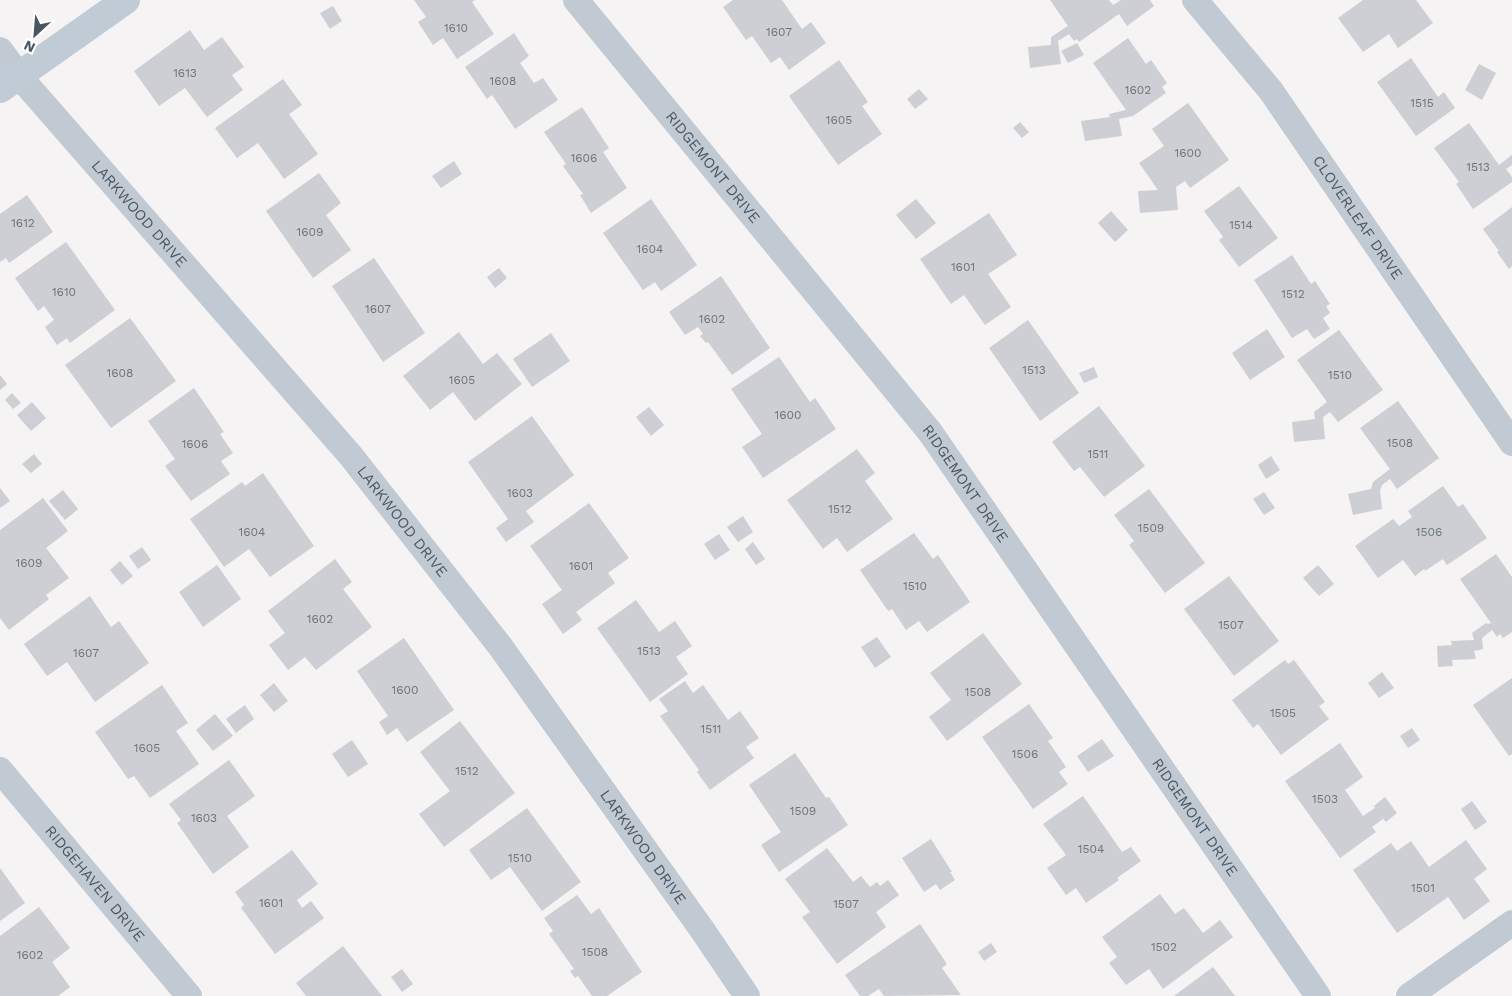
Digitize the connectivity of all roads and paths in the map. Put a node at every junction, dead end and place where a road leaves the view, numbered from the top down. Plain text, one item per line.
1 (126, 0) edge
2 (576, 0) edge
3 (1195, 0) edge
4 (0, 50) edge
5 (10, 83) edge
6 (1512, 443) edge
7 (0, 770) edge
8 (1512, 923) edge
9 (190, 996) edge
10 (747, 996) edge
11 (1318, 996) edge
12 (1409, 996) edge

1 - 5 street
2 - 11 street, RIDGEMONT DRIVE
3 - 6 street, CLOVERLEAF DRIVE
4 - 5 street, LARKWOOD DRIVE
5 - 10 street, LARKWOOD DRIVE
7 - 9 street, RIDGEHAVEN DRIVE
8 - 12 street

